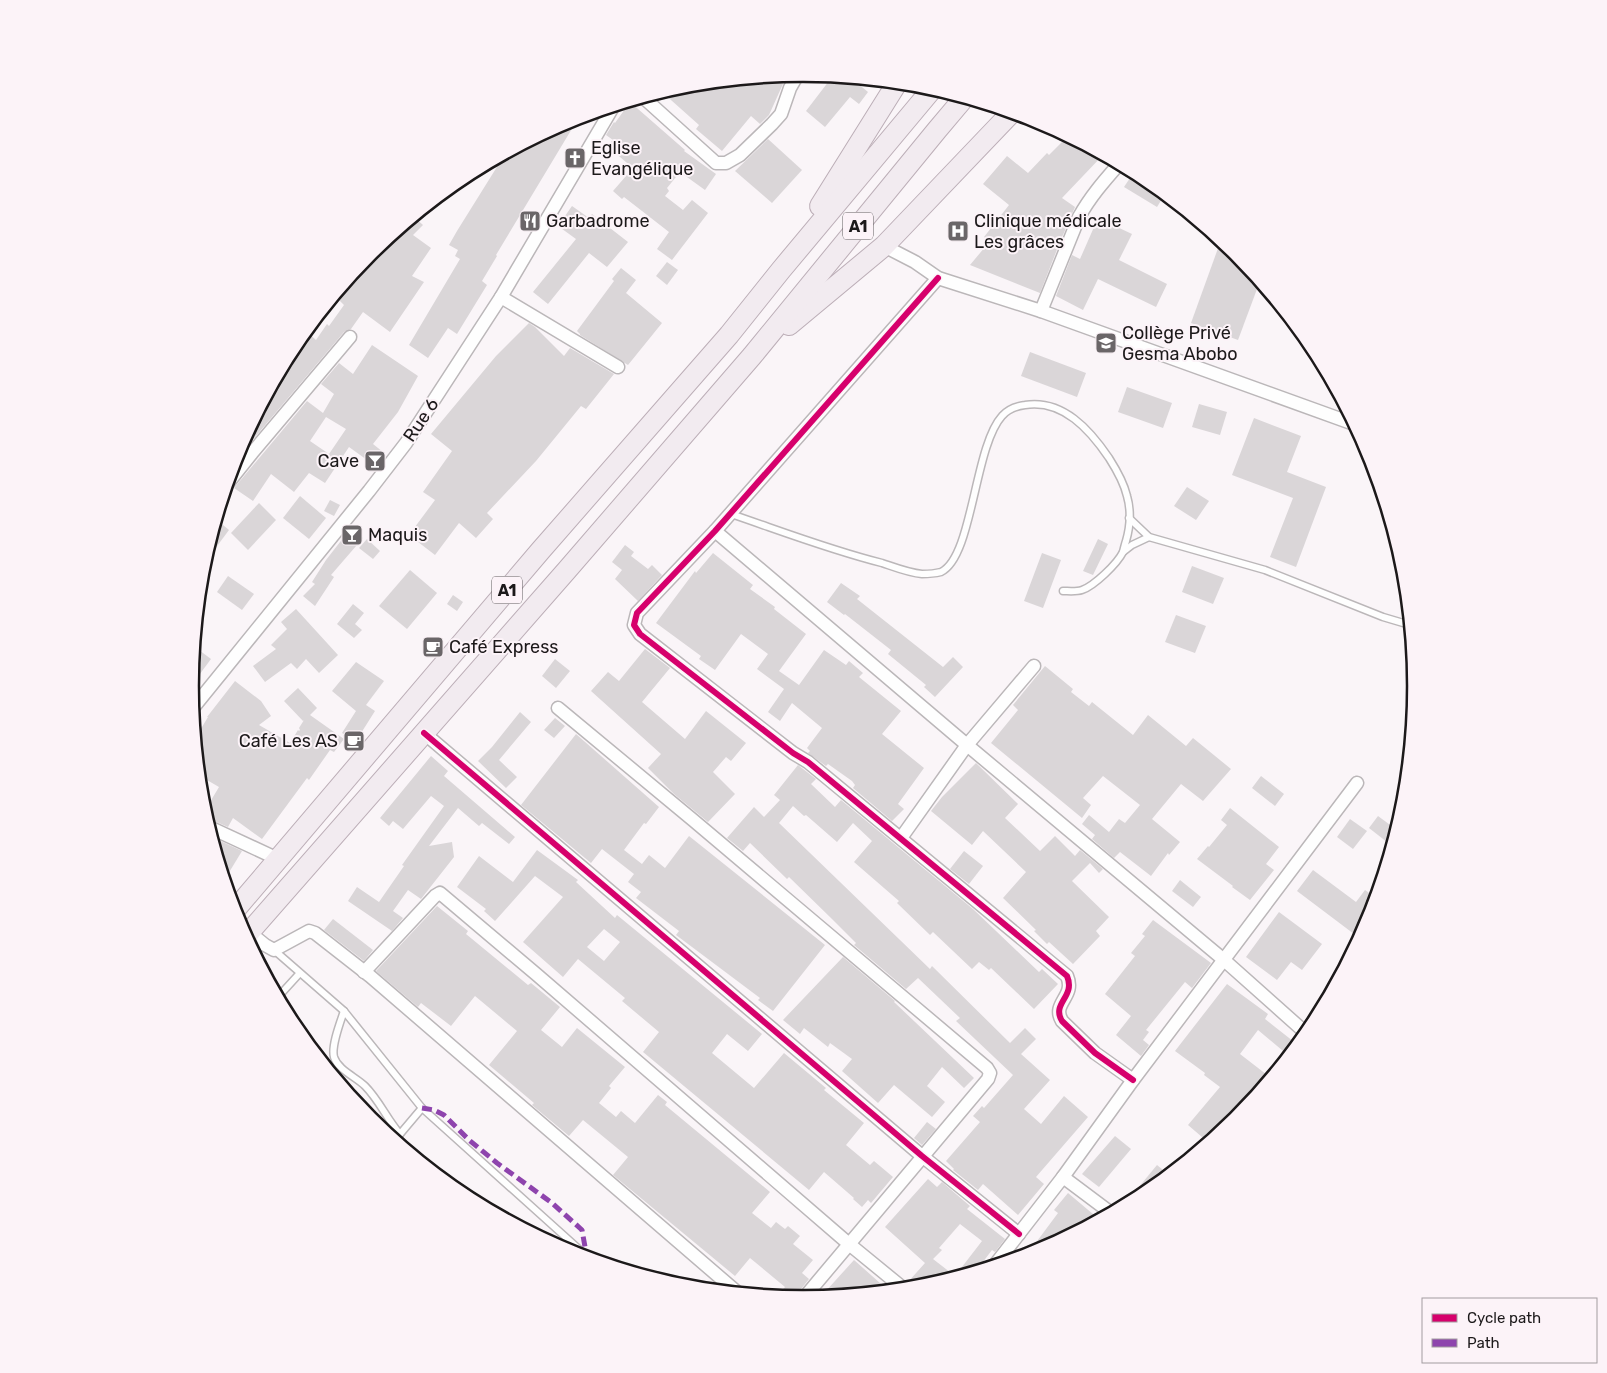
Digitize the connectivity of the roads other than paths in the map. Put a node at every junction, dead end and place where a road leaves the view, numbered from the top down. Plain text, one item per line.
1 (793, 83) edge
2 (893, 90) edge
3 (927, 95) edge
4 (649, 103) edge
5 (960, 103) edge
6 (608, 115) edge
7 (1006, 118) edge
8 (1115, 169) edge
9 (884, 246) junction
10 (781, 270) junction
11 (938, 278) junction
12 (501, 297) junction
13 (1041, 312) junction
14 (350, 337) dead end
15 (752, 356) junction
16 (618, 367) dead end
17 (1346, 421) edge
18 (248, 449) edge
19 (252, 452) junction
20 (241, 466) edge
21 (731, 514) junction
22 (1129, 518) junction
23 (715, 531) junction
24 (1149, 537) junction
25 (1122, 552) junction
26 (1063, 592) dead end
27 (1404, 624) edge
28 (1034, 666) dead end
29 (200, 700) edge
30 (558, 708) dead end
31 (424, 733) junction
32 (966, 745) junction
33 (1357, 783) dead end
34 (217, 831) edge
35 (901, 838) junction
36 (278, 859) junction
37 (240, 904) edge
38 (251, 930) edge
39 (255, 939) edge
40 (274, 950) junction
41 (1224, 960) junction
42 (364, 972) junction
43 (299, 974) junction
44 (283, 992) edge
45 (344, 1011) junction
46 (1301, 1029) edge
47 (1133, 1080) junction
48 (422, 1108) junction
49 (400, 1134) joint
50 (922, 1156) junction
51 (1063, 1178) junction
52 (1106, 1209) edge
53 (1019, 1234) junction
54 (849, 1244) junction
55 (575, 1246) edge
56 (1002, 1257) edge
57 (896, 1283) edge
58 (729, 1285) edge
59 (811, 1290) edge

1 - 4 street
2 - 10 main road
3 - 10 main road, A1
5 - 15 main road, A1
6 - 12 street, Rue 6
7 - 9 main road
8 - 13 street
9 - 11 street
9 - 15 main road
10 - 36 main road, A1
11 - 13 street
11 - 21 street
12 - 16 street
12 - 29 street, Rue 6
13 - 17 street
14 - 19 street
15 - 31 main road, A1
18 - 19 street
19 - 20 street
21 - 22 lane
21 - 23 street
22 - 24 lane
22 - 25 lane
23 - 32 street
23 - 35 street
24 - 25 lane
24 - 27 lane
25 - 26 lane
28 - 32 street
30 - 50 street
31 - 38 main road, A1
31 - 50 street
32 - 35 street
32 - 41 street
33 - 41 street
34 - 36 street
35 - 47 street
36 - 37 main road, A1
39 - 40 street
40 - 42 street
40 - 43 lane
41 - 46 street
41 - 47 street
42 - 54 street
42 - 58 street
43 - 44 lane
43 - 45 lane
45 - 48 lane
45 - 49 lane
47 - 51 street
48 - 49 lane
48 - 55 lane
50 - 53 street
50 - 54 street
51 - 52 street
51 - 53 street
53 - 56 street
54 - 57 street
54 - 59 street

